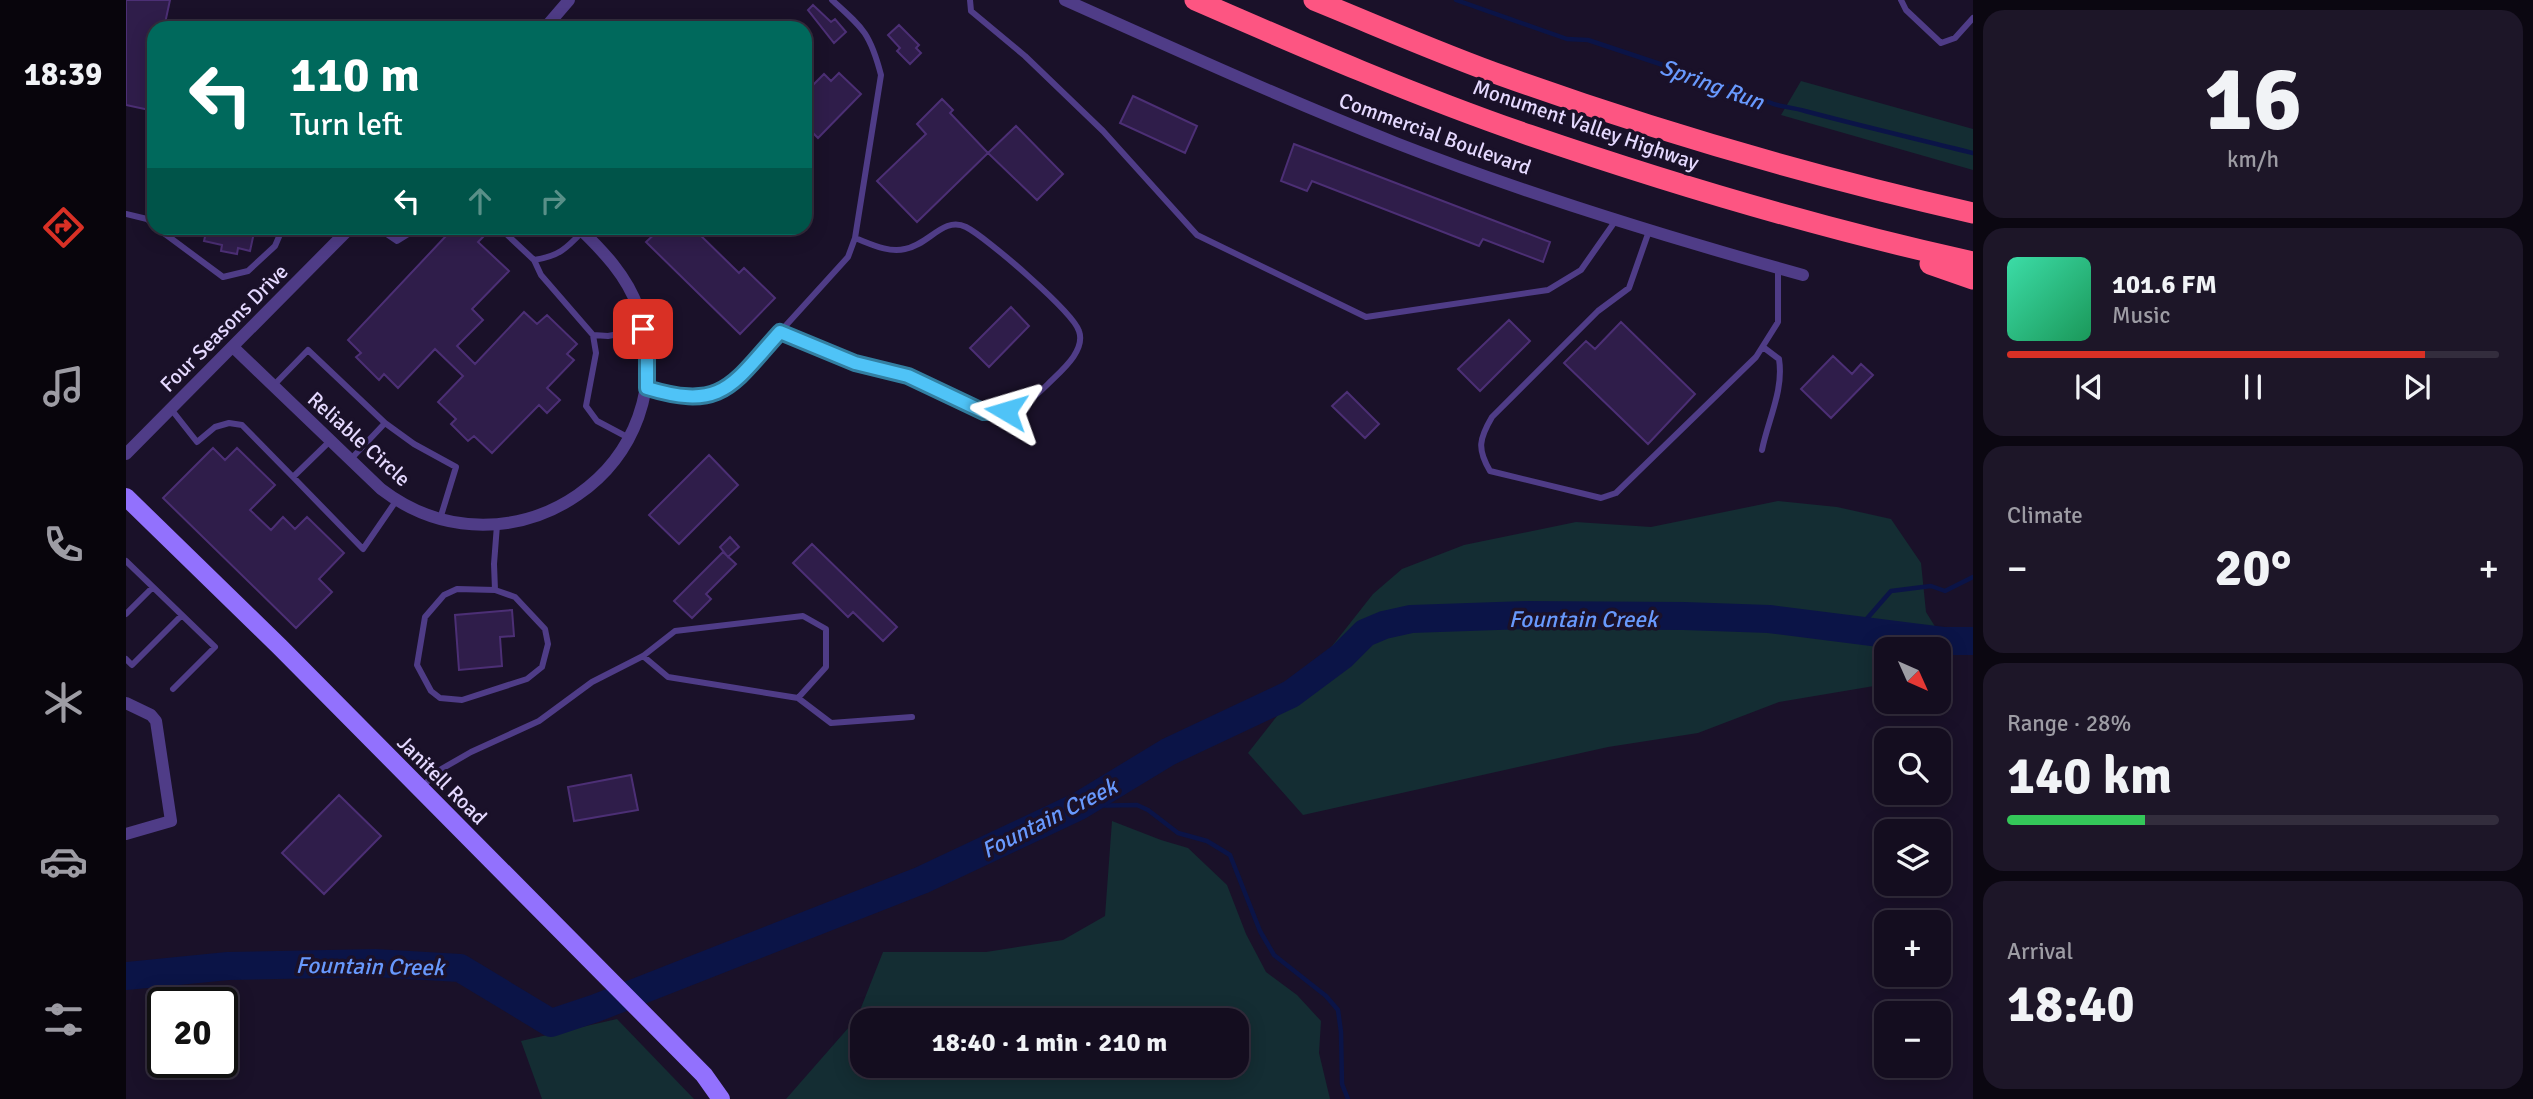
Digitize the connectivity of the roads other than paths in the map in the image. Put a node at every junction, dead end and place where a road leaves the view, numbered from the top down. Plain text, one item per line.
1 (569, 0) edge
2 (832, 0) edge
3 (970, 0) edge
4 (1065, 0) edge
5 (1195, 0) edge
6 (1314, 0) edge
7 (1901, 0) edge
8 (1973, 18) edge
9 (551, 21) edge
10 (1973, 213) edge
11 (126, 214) edge
12 (147, 220) edge
13 (1616, 220) junction
14 (1833, 229) junction
15 (1650, 231) junction
16 (167, 235) edge
17 (280, 235) edge
18 (343, 235) edge
19 (388, 235) edge
20 (407, 235) edge
21 (507, 235) edge
22 (576, 235) edge
23 (586, 235) edge
24 (855, 238) junction
25 (534, 260) junction
26 (1973, 262) edge
27 (1778, 268) junction
28 (1803, 275) dead end
29 (1973, 279) edge
30 (643, 329) junction
31 (780, 332) junction
32 (593, 335) junction
33 (233, 347) junction
34 (1762, 347) junction
35 (273, 386) junction
36 (647, 388) junction
37 (171, 409) junction
38 (385, 423) junction
39 (629, 438) junction
40 (330, 441) junction
41 (1762, 450) dead end
42 (126, 454) edge
43 (350, 460) junction
44 (293, 477) junction
45 (126, 497) edge
46 (396, 501) junction
47 (440, 519) junction
48 (497, 525) junction
49 (126, 561) edge
50 (153, 587) junction
51 (495, 590) junction
52 (126, 614) edge
53 (182, 615) junction
54 (643, 656) junction
55 (126, 659) edge
56 (173, 689) dead end
57 (798, 698) junction
58 (126, 703) edge
59 (912, 716) dead end
60 (420, 789) junction
61 (126, 834) edge
62 (721, 1099) edge

1 - 9 street
2 - 24 lane
3 - 13 lane
4 - 13 street, Commercial Boulevard
5 - 14 highway, Monument Valley Highway
6 - 10 highway, Monument Valley Highway
7 - 8 lane
11 - 12 lane
13 - 15 street, Commercial Boulevard
14 - 26 highway, Monument Valley Highway
14 - 29 highway
15 - 27 street, Commercial Boulevard
15 - 34 lane
16 - 17 lane
18 - 33 street, Four Seasons Drive
19 - 20 lane
21 - 25 lane
22 - 25 lane
23 - 30 street, Reliable Circle
24 - 31 lane
24 - 31 lane
25 - 32 lane
27 - 28 street, Commercial Boulevard
27 - 34 lane
30 - 32 lane
30 - 36 street, Reliable Circle
31 - 36 lane
32 - 39 lane
33 - 35 street, Reliable Circle
33 - 37 street, Four Seasons Drive
34 - 41 lane
35 - 38 lane
35 - 40 street, Reliable Circle
36 - 39 street, Reliable Circle
37 - 42 street, Four Seasons Drive
37 - 44 lane
38 - 43 lane
38 - 47 lane
39 - 48 street, Reliable Circle
40 - 43 street, Reliable Circle
40 - 44 lane
43 - 46 street, Reliable Circle
44 - 46 lane
45 - 60 street, Janitell Road
46 - 47 street, Reliable Circle
47 - 48 street, Reliable Circle
48 - 51 lane
49 - 50 lane
50 - 52 lane
50 - 53 lane
51 - 51 lane
53 - 55 lane
53 - 56 lane
54 - 57 lane
54 - 57 lane
54 - 60 lane
57 - 59 lane
58 - 61 street
60 - 62 street, Janitell Road

